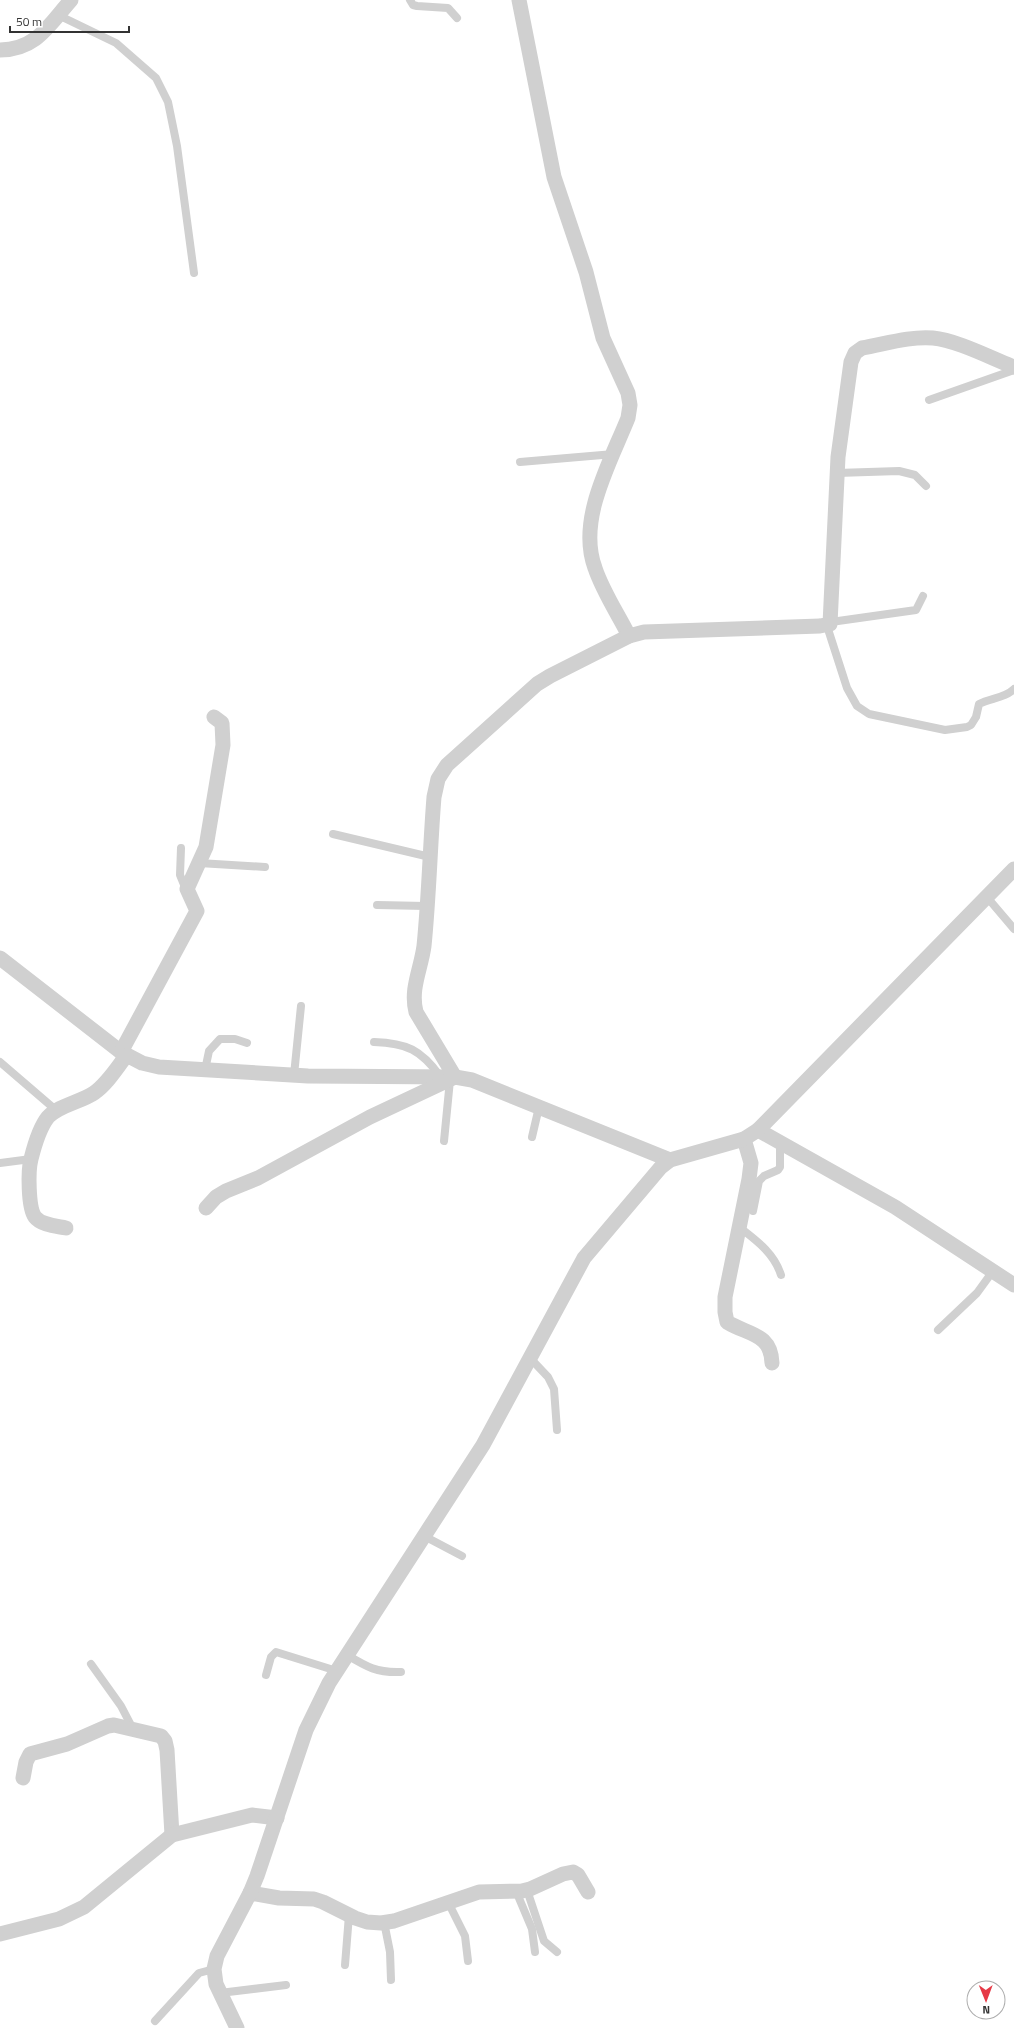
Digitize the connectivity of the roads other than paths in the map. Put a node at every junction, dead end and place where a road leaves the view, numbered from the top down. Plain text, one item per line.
1 (71, 0) edge
2 (410, 0) edge
3 (519, 0) edge
4 (58, 15) junction
5 (457, 18) dead end
6 (0, 50) edge
7 (194, 273) dead end
8 (1014, 369) edge
9 (929, 400) dead end
10 (614, 454) junction
11 (520, 462) dead end
12 (837, 473) junction
13 (926, 486) dead end
14 (923, 596) dead end
15 (829, 624) junction
16 (629, 636) junction
17 (1014, 689) edge
18 (214, 717) dead end
19 (333, 834) dead end
20 (181, 848) dead end
21 (430, 858) junction
22 (199, 863) junction
23 (265, 867) dead end
24 (1014, 869) edge
25 (189, 894) junction
26 (986, 896) junction
27 (377, 905) dead end
28 (426, 906) junction
29 (1014, 929) edge
30 (0, 958) edge
31 (301, 1006) dead end
32 (374, 1042) dead end
33 (247, 1044) dead end
34 (124, 1054) junction
35 (0, 1062) edge
36 (204, 1070) junction
37 (294, 1075) junction
38 (448, 1077) junction
39 (539, 1107) junction
40 (57, 1111) junction
41 (758, 1130) junction
42 (532, 1138) dead end
43 (744, 1138) junction
44 (444, 1141) dead end
45 (780, 1143) junction
46 (31, 1159) junction
47 (670, 1160) junction
48 (0, 1163) edge
49 (206, 1208) dead end
50 (753, 1211) dead end
51 (739, 1227) junction
52 (66, 1228) dead end
53 (993, 1271) junction
54 (781, 1275) dead end
55 (1014, 1285) edge
56 (938, 1330) dead end
57 (530, 1358) junction
58 (772, 1363) dead end
59 (557, 1430) dead end
60 (424, 1536) junction
61 (462, 1556) dead end
62 (347, 1655) junction
63 (91, 1664) dead end
64 (337, 1671) junction
65 (401, 1672) dead end
66 (266, 1675) dead end
67 (133, 1730) junction
68 (23, 1778) dead end
69 (277, 1818) junction
70 (172, 1835) junction
71 (521, 1890) junction
72 (588, 1892) dead end
73 (250, 1893) junction
74 (448, 1902) junction
75 (349, 1915) junction
76 (384, 1922) junction
77 (0, 1934) edge
78 (535, 1952) dead end
79 (557, 1952) dead end
80 (468, 1961) dead end
81 (345, 1964) dead end
82 (214, 1969) junction
83 (391, 1980) dead end
84 (286, 1985) dead end
85 (220, 1993) junction
86 (155, 2021) dead end
87 (237, 2028) edge

1 - 4 street
2 - 5 lane
3 - 10 street
4 - 6 street
4 - 7 lane
8 - 9 lane
8 - 12 street
10 - 11 lane
10 - 16 street
12 - 13 lane
12 - 15 street
14 - 15 lane
15 - 16 street
15 - 17 lane
16 - 21 street
18 - 22 street
19 - 21 lane
20 - 25 lane
21 - 28 street
22 - 23 lane
22 - 25 street
24 - 26 street
25 - 34 street
26 - 29 lane
26 - 41 street
27 - 28 lane
28 - 38 street
30 - 34 street
31 - 37 lane
32 - 38 lane
33 - 36 lane
34 - 36 street
34 - 40 street
35 - 40 lane
36 - 37 street
37 - 38 street
38 - 39 street
38 - 44 lane
38 - 49 street
39 - 42 lane
39 - 47 street
40 - 46 street
41 - 43 street
41 - 45 street
43 - 47 street
43 - 51 street
45 - 50 lane
45 - 53 street
46 - 48 lane
46 - 52 street
47 - 57 street
51 - 54 lane
51 - 58 street
53 - 55 street
53 - 56 lane
57 - 59 lane
57 - 60 street
60 - 61 lane
60 - 62 street
62 - 64 street
62 - 65 lane
63 - 67 lane
64 - 66 lane
64 - 69 street
67 - 68 street
67 - 70 street
69 - 70 street
69 - 73 street
70 - 77 street
71 - 72 street
71 - 74 street
71 - 78 lane
71 - 79 lane
73 - 75 street
73 - 82 street
74 - 76 street
74 - 80 lane
75 - 76 street
75 - 81 lane
76 - 83 lane
82 - 85 street
82 - 86 lane
84 - 85 lane
85 - 87 street

